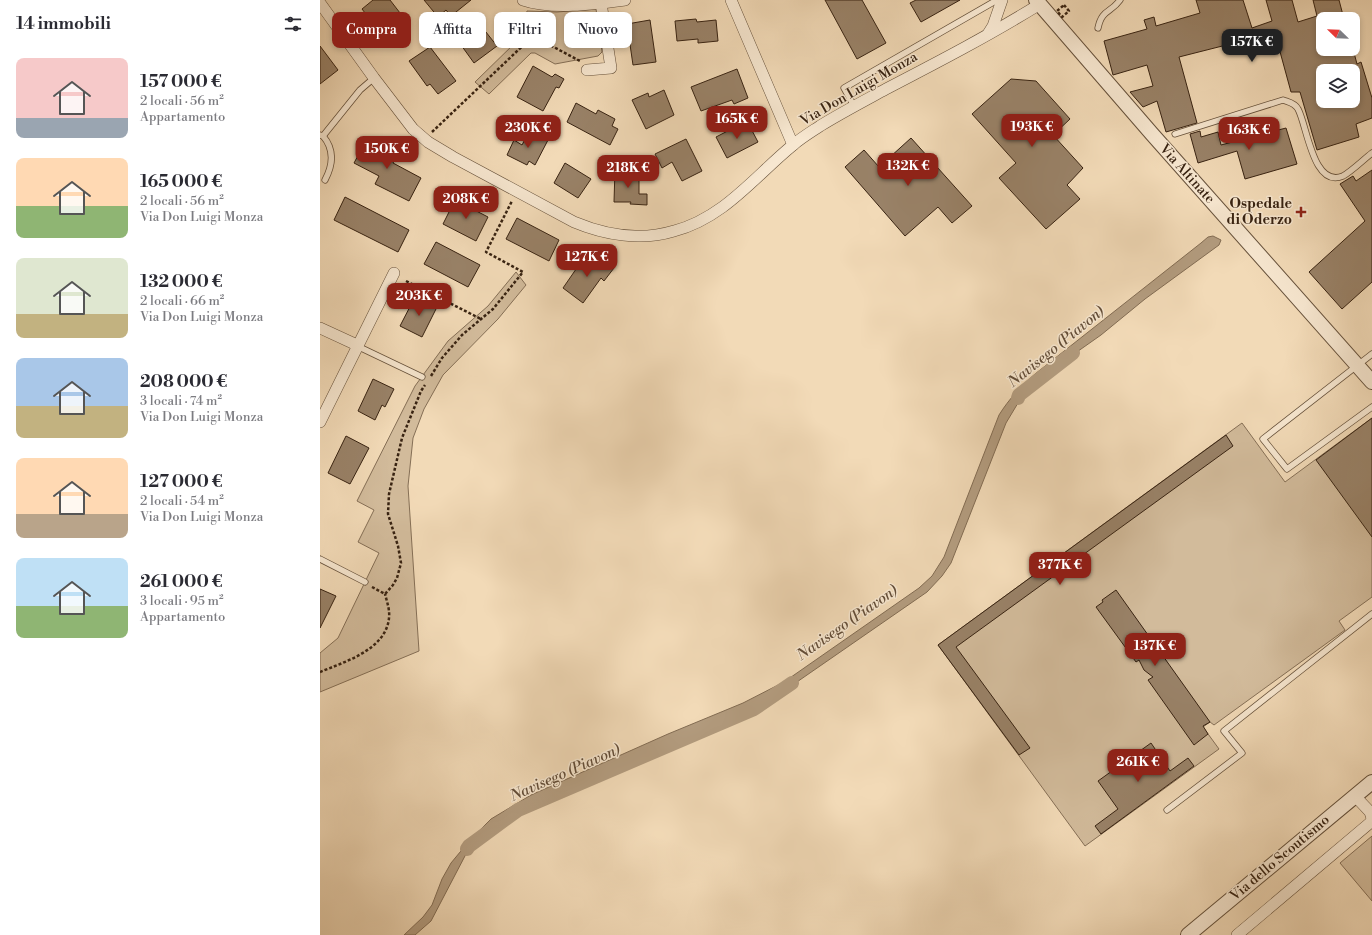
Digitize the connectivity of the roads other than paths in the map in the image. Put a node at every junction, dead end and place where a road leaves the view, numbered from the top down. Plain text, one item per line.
1 (523, 0) edge
2 (625, 0) edge
3 (731, 0) edge
4 (997, 0) edge
5 (1002, 0) edge
6 (1120, 0) edge
7 (1038, 2) edge
8 (320, 3) edge
9 (601, 3) junction
10 (1098, 28) dead end
11 (988, 34) junction
12 (587, 70) road end
13 (374, 78) junction
14 (854, 107) junction
15 (1175, 134) dead end
16 (322, 136) edge
17 (794, 145) junction
18 (1372, 152) edge
19 (325, 180) dead end
20 (394, 272) dead end
21 (320, 328) edge
22 (357, 346) junction
23 (1372, 354) edge
24 (1358, 365) junction
25 (422, 377) dead end
26 (1372, 382) edge
27 (1372, 407) edge
28 (320, 422) edge
29 (320, 559) edge
30 (365, 582) road end
31 (1372, 614) edge
32 (1372, 782) edge
33 (1355, 796) junction
34 (1167, 810) dead end
35 (1372, 819) edge
36 (1188, 935) edge
37 (1237, 935) edge

1 - 9 street
2 - 9 street
3 - 17 street
4 - 14 lane
5 - 11 street
6 - 10 lane
7 - 11 street, Via Don Luigi Monza
7 - 24 street, Via Altinate
8 - 13 street, Via Don Luigi Monza
9 - 12 street
11 - 14 street, Via Don Luigi Monza
13 - 16 lane
13 - 17 street, Via Don Luigi Monza
14 - 17 street, Via Don Luigi Monza
15 - 18 lane
16 - 19 lane
20 - 22 street
21 - 22 street
22 - 25 lane
22 - 28 street
23 - 24 lane
24 - 26 street, Via Altinate
24 - 27 lane
29 - 30 lane
31 - 34 lane
32 - 33 street, Via dello Scoutismo
33 - 35 street
33 - 36 street, Via dello Scoutismo
35 - 37 street

